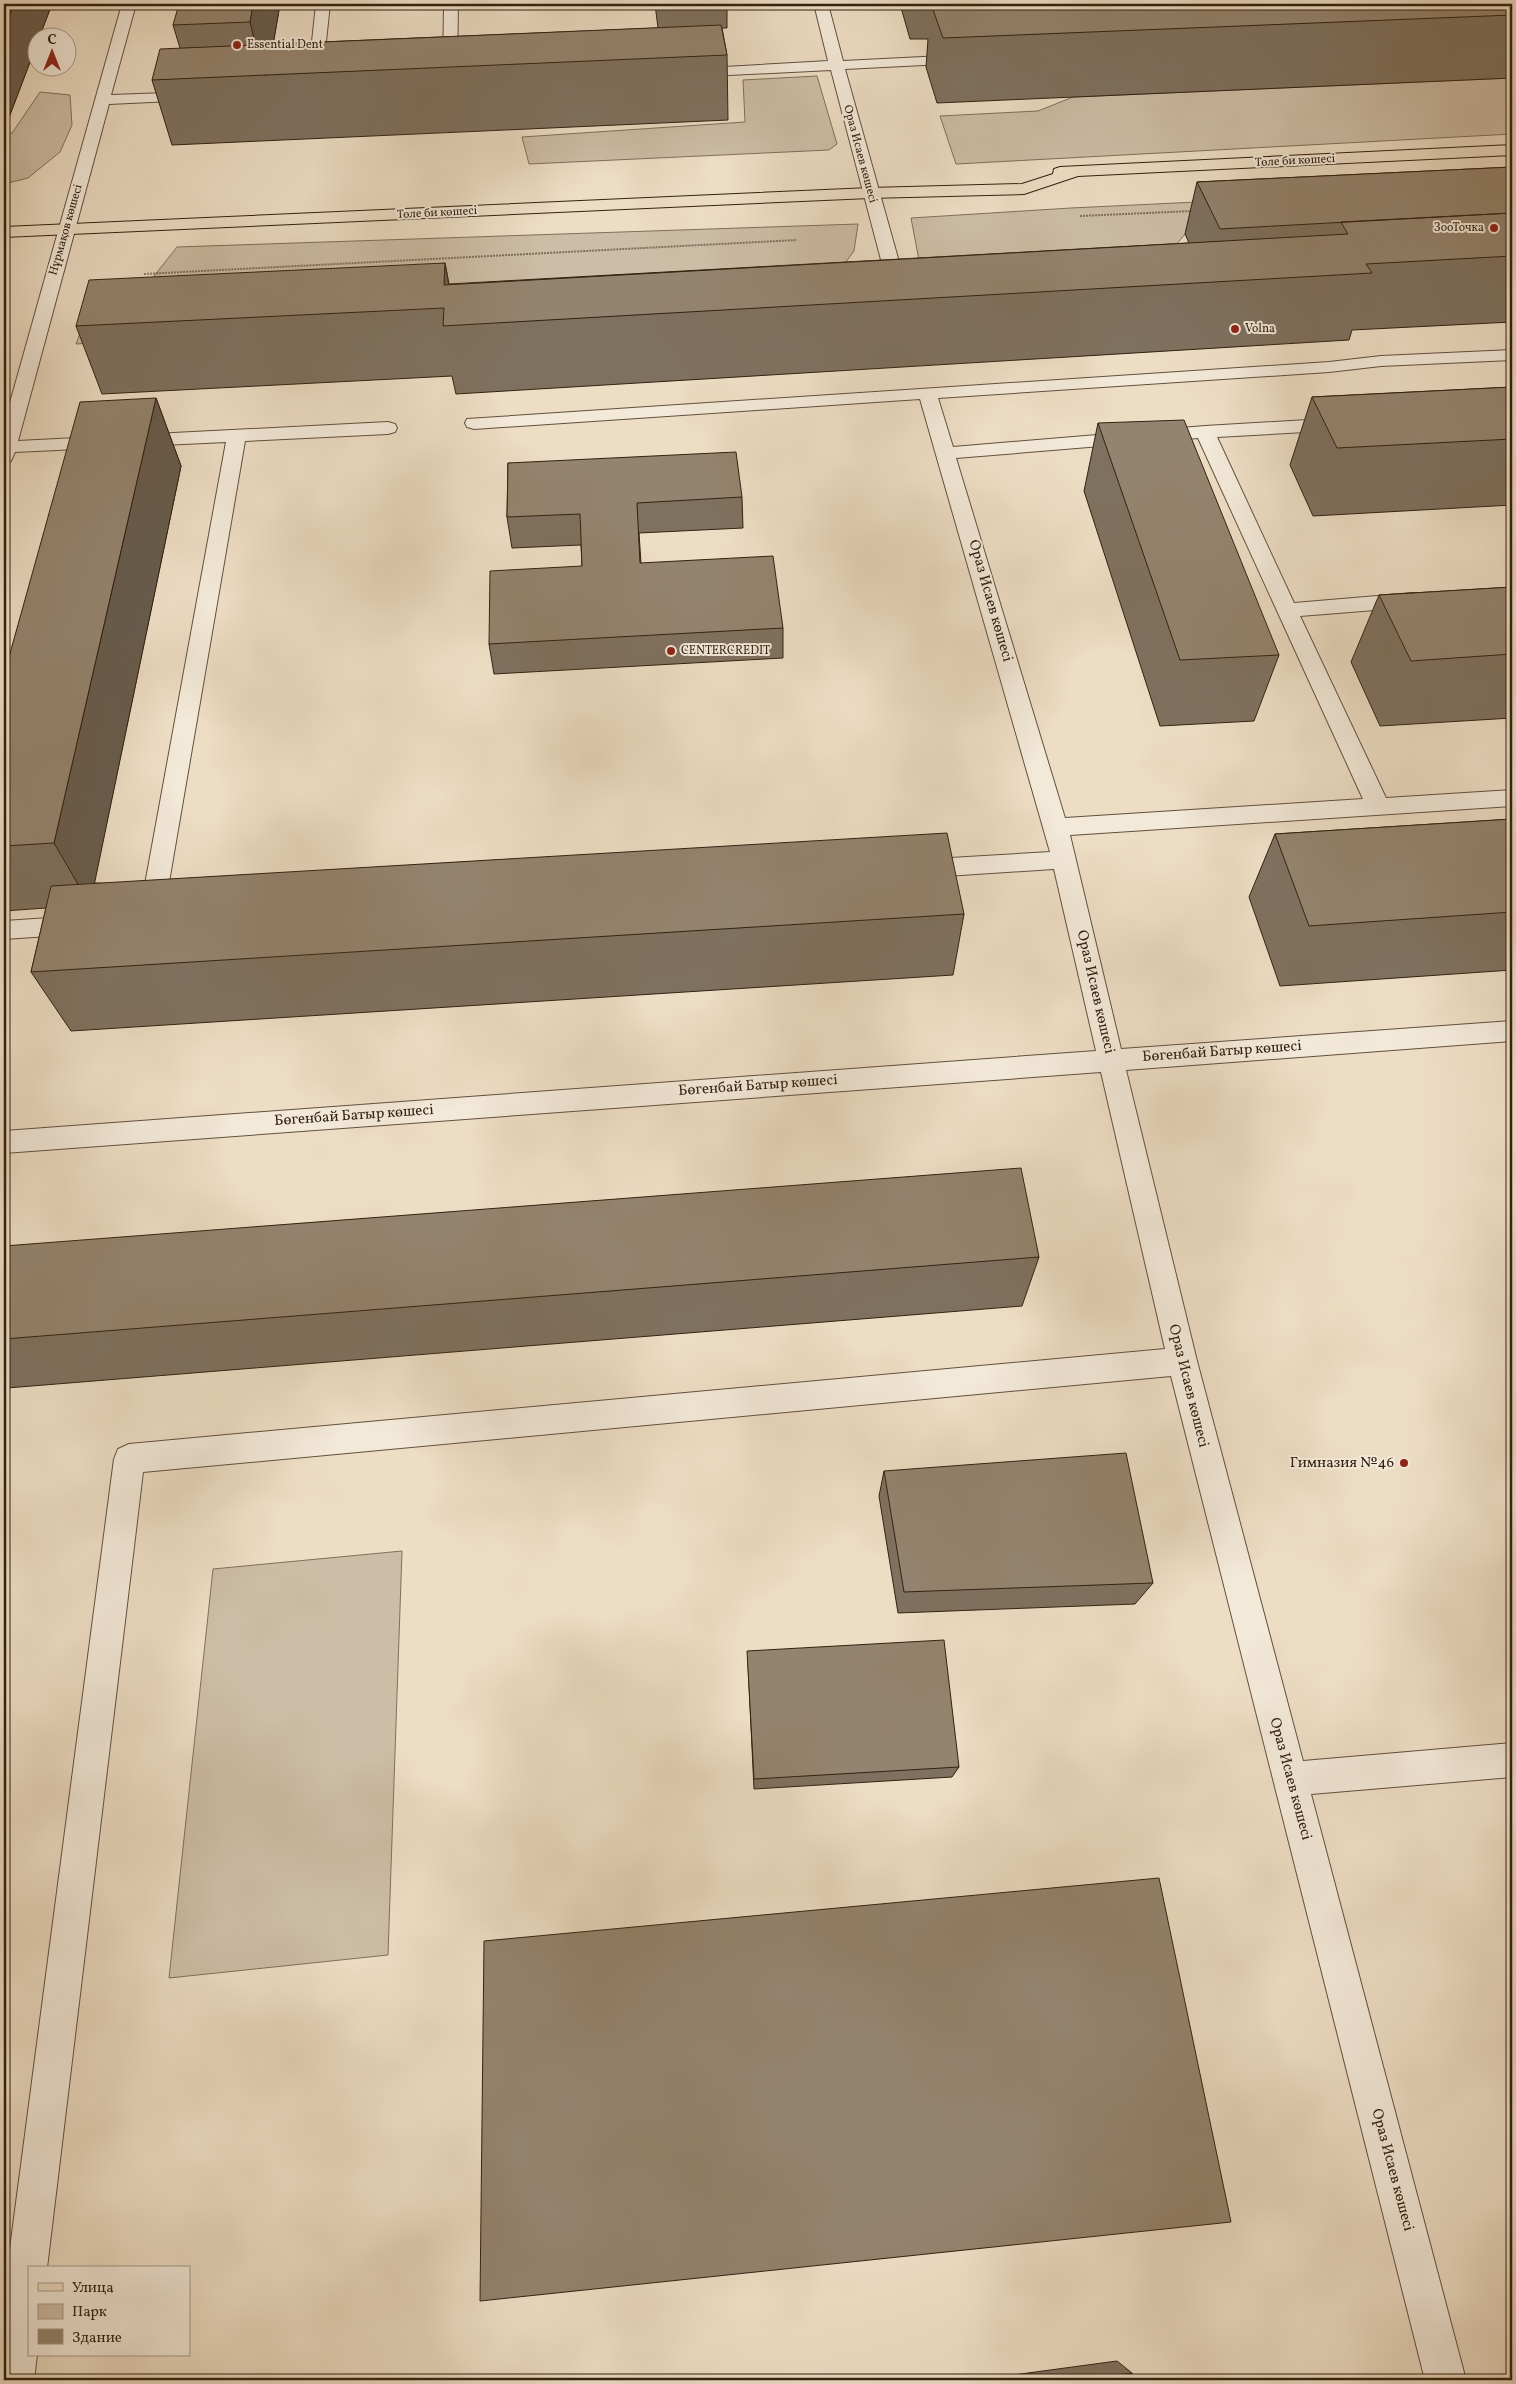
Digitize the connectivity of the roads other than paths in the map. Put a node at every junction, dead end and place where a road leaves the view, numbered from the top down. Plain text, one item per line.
1 (129, 4) edge
2 (323, 4) edge
3 (451, 4) edge
4 (821, 4) edge
5 (975, 59) edge
6 (837, 66) junction
7 (678, 73) edge
8 (450, 84) edge
9 (313, 90) edge
10 (208, 95) edge
11 (103, 100) junction
12 (1512, 150) edge
13 (870, 194) junction
14 (65, 230) junction
15 (4, 232) edge
16 (902, 304) edge
17 (1512, 355) edge
18 (928, 394) junction
19 (1364, 422) edge
20 (474, 423) dead end
21 (8, 427) edge
22 (388, 428) dead end
23 (1205, 432) junction
24 (236, 436) junction
25 (5, 452) edge
26 (946, 453) junction
27 (1434, 598) edge
28 (1287, 610) junction
29 (1512, 798) edge
30 (1378, 806) junction
31 (1056, 827) junction
32 (1064, 860) junction
33 (895, 871) edge
34 (151, 920) edge
35 (102, 923) edge
36 (4, 930) edge
37 (1512, 1031) edge
38 (1110, 1060) junction
39 (4, 1142) edge
40 (1182, 1361) junction
41 (1512, 1760) edge
42 (1290, 1778) junction
43 (13, 2380) edge
44 (1446, 2380) edge

1 - 11 street, Нұрмақов көшесі
2 - 9 street
3 - 8 street
4 - 6 street, Ораз Исаев көшесі
5 - 6 street
6 - 7 street
6 - 13 street, Ораз Исаев көшесі
10 - 11 street
11 - 14 street, Нұрмақов көшесі
12 - 13 main road, Төле би көшесі
13 - 14 main road, Төле би көшесі
13 - 16 street, Ораз Исаев көшесі
14 - 15 main road, Төле би көшесі
14 - 21 street, Нұрмақов көшесі
17 - 18 street
18 - 20 street
18 - 26 street, Ораз Исаев көшесі
19 - 23 street
21 - 25 street, Нұрмақов көшесі
22 - 24 street
23 - 26 street
23 - 28 street
24 - 25 street
24 - 34 street
26 - 31 street, Ораз Исаев көшесі
27 - 28 street
28 - 30 street
29 - 30 street
30 - 31 street
31 - 32 street, Ораз Исаев көшесі
32 - 33 street
32 - 38 street, Ораз Исаев көшесі
35 - 36 street
37 - 38 street, Бөгенбай Батыр көшесі
38 - 39 street, Бөгенбай Батыр көшесі
38 - 40 street, Ораз Исаев көшесі
40 - 42 street, Ораз Исаев көшесі
40 - 43 street
41 - 42 street
42 - 44 street, Ораз Исаев көшесі

